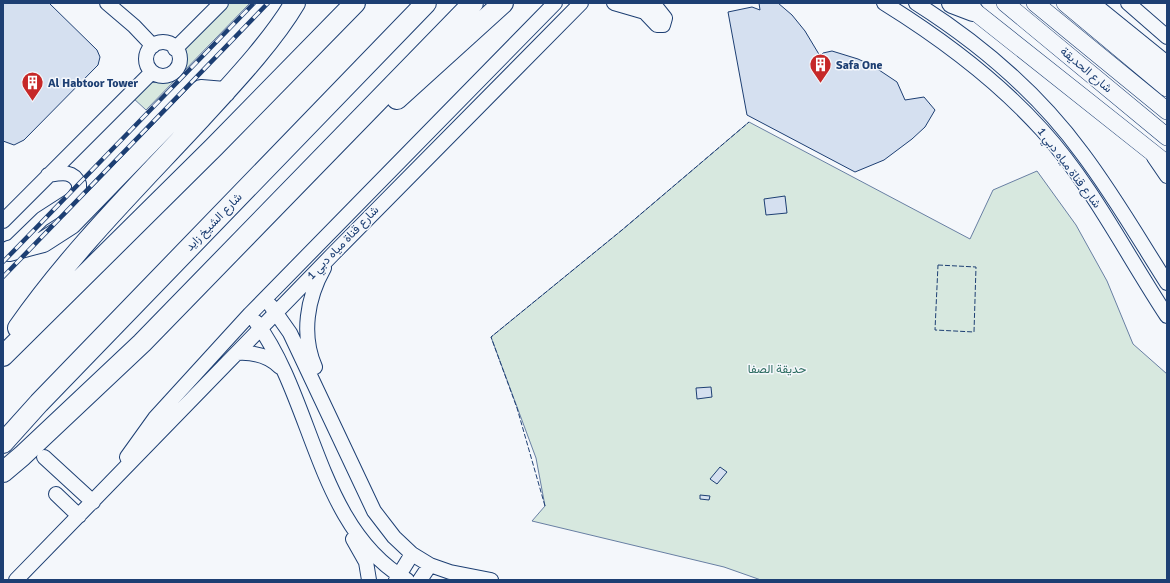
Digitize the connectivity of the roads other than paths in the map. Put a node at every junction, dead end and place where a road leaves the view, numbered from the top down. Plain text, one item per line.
1 (107, 3) edge
2 (221, 3) edge
3 (295, 3) edge
4 (355, 3) edge
5 (426, 3) edge
6 (473, 3) edge
7 (503, 3) edge
8 (555, 3) edge
9 (581, 3) edge
10 (614, 3) edge
11 (884, 3) edge
12 (916, 3) edge
13 (952, 3) edge
14 (1005, 3) edge
15 (1035, 3) edge
16 (1065, 3) edge
17 (1088, 3) edge
18 (1128, 3) edge
19 (649, 6) edge
20 (969, 7) edge
21 (1167, 37) edge
22 (153, 46) junction
23 (176, 48) junction
24 (1167, 67) edge
25 (152, 72) junction
26 (1167, 88) edge
27 (224, 92) junction
28 (1167, 111) edge
29 (1167, 137) edge
30 (332, 149) junction
31 (1152, 153) junction
32 (1167, 164) edge
33 (48, 175) junction
34 (1167, 176) edge
35 (3, 221) edge
36 (6, 255) edge
37 (332, 255) junction
38 (1167, 283) edge
39 (265, 299) junction
40 (276, 313) junction
41 (250, 314) junction
42 (1167, 316) edge
43 (260, 328) junction
44 (3, 351) edge
45 (237, 353) junction
46 (3, 356) edge
47 (287, 374) junction
48 (334, 427) junction
49 (3, 443) edge
50 (44, 457) dead end
51 (3, 472) edge
52 (108, 486) junction
53 (56, 494) dead end
54 (93, 502) junction
55 (343, 513) junction
56 (79, 516) junction
57 (412, 554) junction
58 (430, 564) junction
59 (401, 579) edge
60 (16, 580) edge
61 (369, 580) edge
62 (420, 580) edge
63 (491, 580) edge

1 - 22 street
2 - 23 street
3 - 27 highway
4 - 46 highway
5 - 49 highway, شارع الشيخ زايد
6 - 30 highway
7 - 30 highway
8 - 39 street, شارع قناة مياه دبي 1
9 - 37 street, شارع قناة مياه دبي 1
10 - 19 street
11 - 42 street, شارع قناة مياه دبي 1
12 - 38 street, شارع قناة مياه دبي 1
13 - 20 highway
14 - 29 main road, شارع الحديقة
15 - 28 main road, شارع الحديقة
16 - 26 main road
17 - 24 highway
18 - 21 street
20 - 31 main road
22 - 23 street
22 - 25 street
23 - 25 street
25 - 33 street
27 - 36 highway
27 - 44 highway
30 - 51 highway
31 - 32 main road
31 - 34 street
33 - 35 street
33 - 36 street
37 - 40 street, شارع قناة مياه دبي 1
37 - 48 street
39 - 40 street
39 - 41 street, شارع قناة مياه دبي 1
40 - 43 street, شارع قناة مياه دبي 1
40 - 48 street
41 - 43 street
41 - 52 street, شارع قناة مياه دبي 1
43 - 45 street, شارع قناة مياه دبي 1
43 - 47 street
45 - 47 street
45 - 52 street, شارع قناة مياه دبي 1
47 - 55 street
48 - 57 street
50 - 54 street
52 - 54 street, شارع قناة مياه دبي 1
53 - 56 street
54 - 56 street, شارع قناة مياه دبي 1
55 - 59 street
55 - 61 street
56 - 60 street, شارع قناة مياه دبي 1
57 - 58 street
57 - 59 street
58 - 62 street
58 - 63 street

